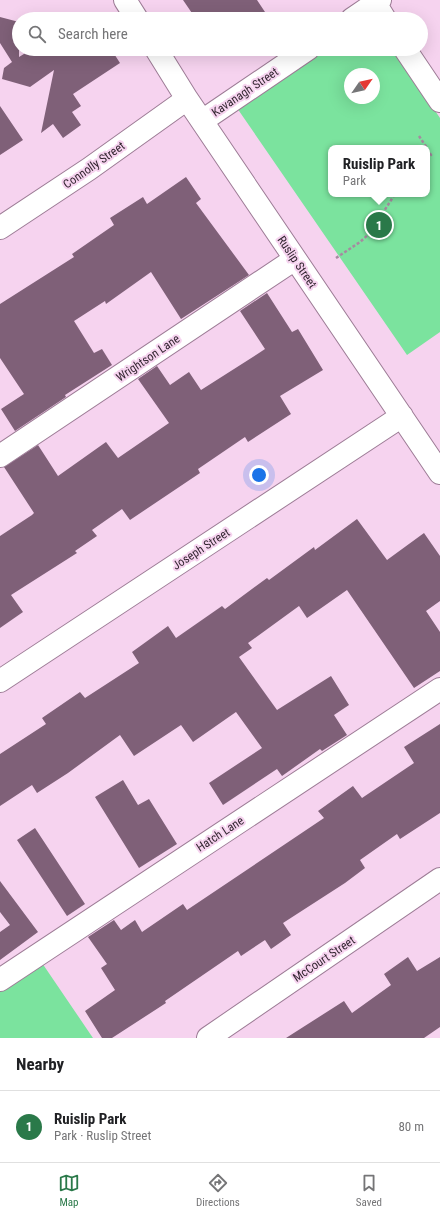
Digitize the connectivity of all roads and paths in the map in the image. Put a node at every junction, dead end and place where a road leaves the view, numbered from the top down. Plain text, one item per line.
1 (125, 0) edge
2 (380, 7) edge
3 (133, 12) edge
4 (368, 12) edge
5 (160, 56) edge
6 (298, 56) edge
7 (410, 56) edge
8 (187, 99) junction
9 (440, 101) edge
10 (202, 121) junction
11 (419, 136) dead end
12 (425, 145) edge
13 (393, 197) edge
14 (0, 228) edge
15 (336, 258) dead end
16 (295, 259) junction
17 (402, 416) junction
18 (0, 456) edge
19 (440, 473) edge
20 (0, 681) edge
21 (440, 689) edge
22 (440, 879) edge
23 (0, 980) edge
24 (208, 1038) edge

1 - 3 street
2 - 4 street
5 - 8 street, Ruslip Street
6 - 10 street, Kavanagh Street
7 - 9 street
8 - 10 street, Ruslip Street
8 - 14 street, Connolly Street
10 - 16 street, Ruslip Street
11 - 12 path
13 - 15 path
16 - 17 street, Ruslip Street
16 - 18 street, Wrightson Lane
17 - 19 street, Ruslip Street
17 - 20 street, Joseph Street
21 - 23 street, Hatch Lane
22 - 24 street, McCourt Street

